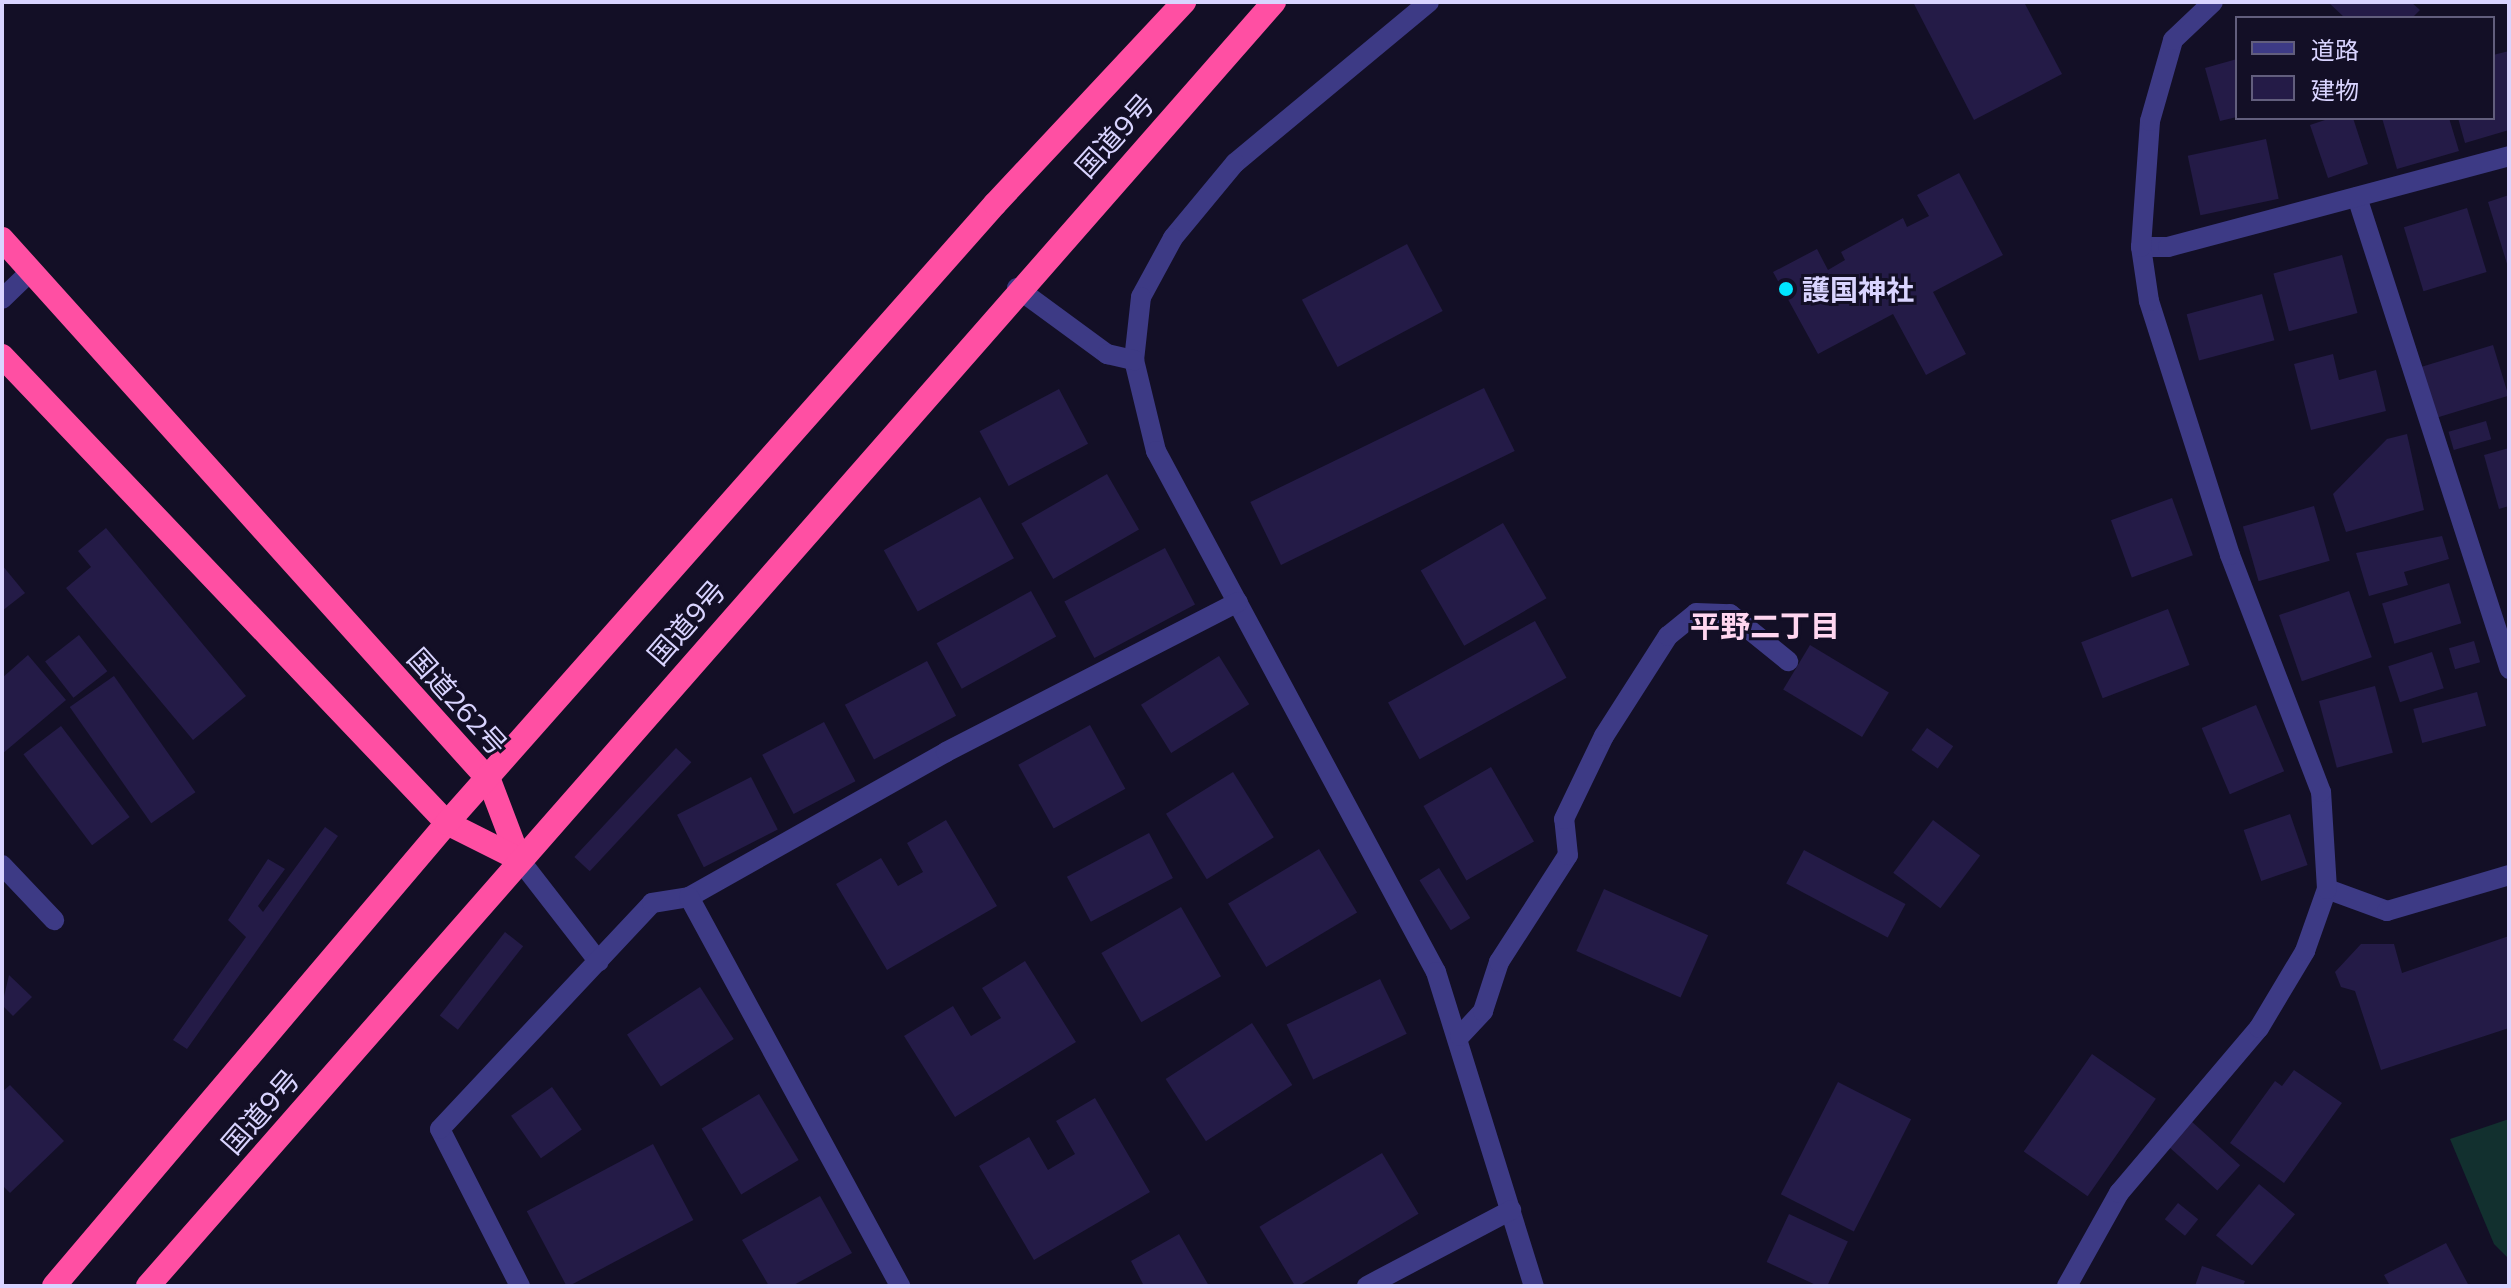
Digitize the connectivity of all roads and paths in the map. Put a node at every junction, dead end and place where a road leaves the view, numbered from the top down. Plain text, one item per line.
1 (1184, 2) edge
2 (1274, 2) edge
3 (1429, 2) edge
4 (2213, 2) edge
5 (2509, 156) edge
6 (2357, 197) junction
7 (2, 239) edge
8 (2141, 247) junction
9 (32, 270) junction
10 (1017, 288) junction
11 (2, 299) edge
12 (2, 356) edge
13 (1134, 360) junction
14 (1238, 602) junction
15 (1788, 661) dead end
16 (2509, 669) edge
17 (489, 780) junction
18 (447, 823) junction
19 (519, 859) junction
20 (2, 865) edge
21 (2509, 875) edge
22 (2327, 889) junction
23 (689, 897) junction
24 (54, 920) dead end
25 (599, 962) junction
26 (1460, 1036) junction
27 (1511, 1210) junction
28 (54, 1286) edge
29 (148, 1286) edge
30 (520, 1286) edge
31 (900, 1286) edge
32 (1367, 1286) edge
33 (1534, 1286) edge
34 (2067, 1286) edge

1 - 17 highway, 国道9号
2 - 10 highway, 国道9号
3 - 13 street
4 - 8 street
5 - 6 street
6 - 8 street
6 - 16 street
7 - 9 highway, 国道262号
8 - 22 street
9 - 11 street
9 - 17 highway, 国道262号
10 - 13 street
10 - 19 highway, 国道9号
12 - 18 highway
13 - 14 street
14 - 23 street
14 - 26 street
15 - 26 street
17 - 18 highway, 国道9号
17 - 19 highway, 国道262号
18 - 19 highway
18 - 28 highway, 国道9号
19 - 25 street
19 - 29 highway, 国道9号
20 - 24 street
21 - 22 street
22 - 34 street
23 - 25 street
23 - 31 street
25 - 30 street
26 - 27 street
27 - 32 street
27 - 33 street

